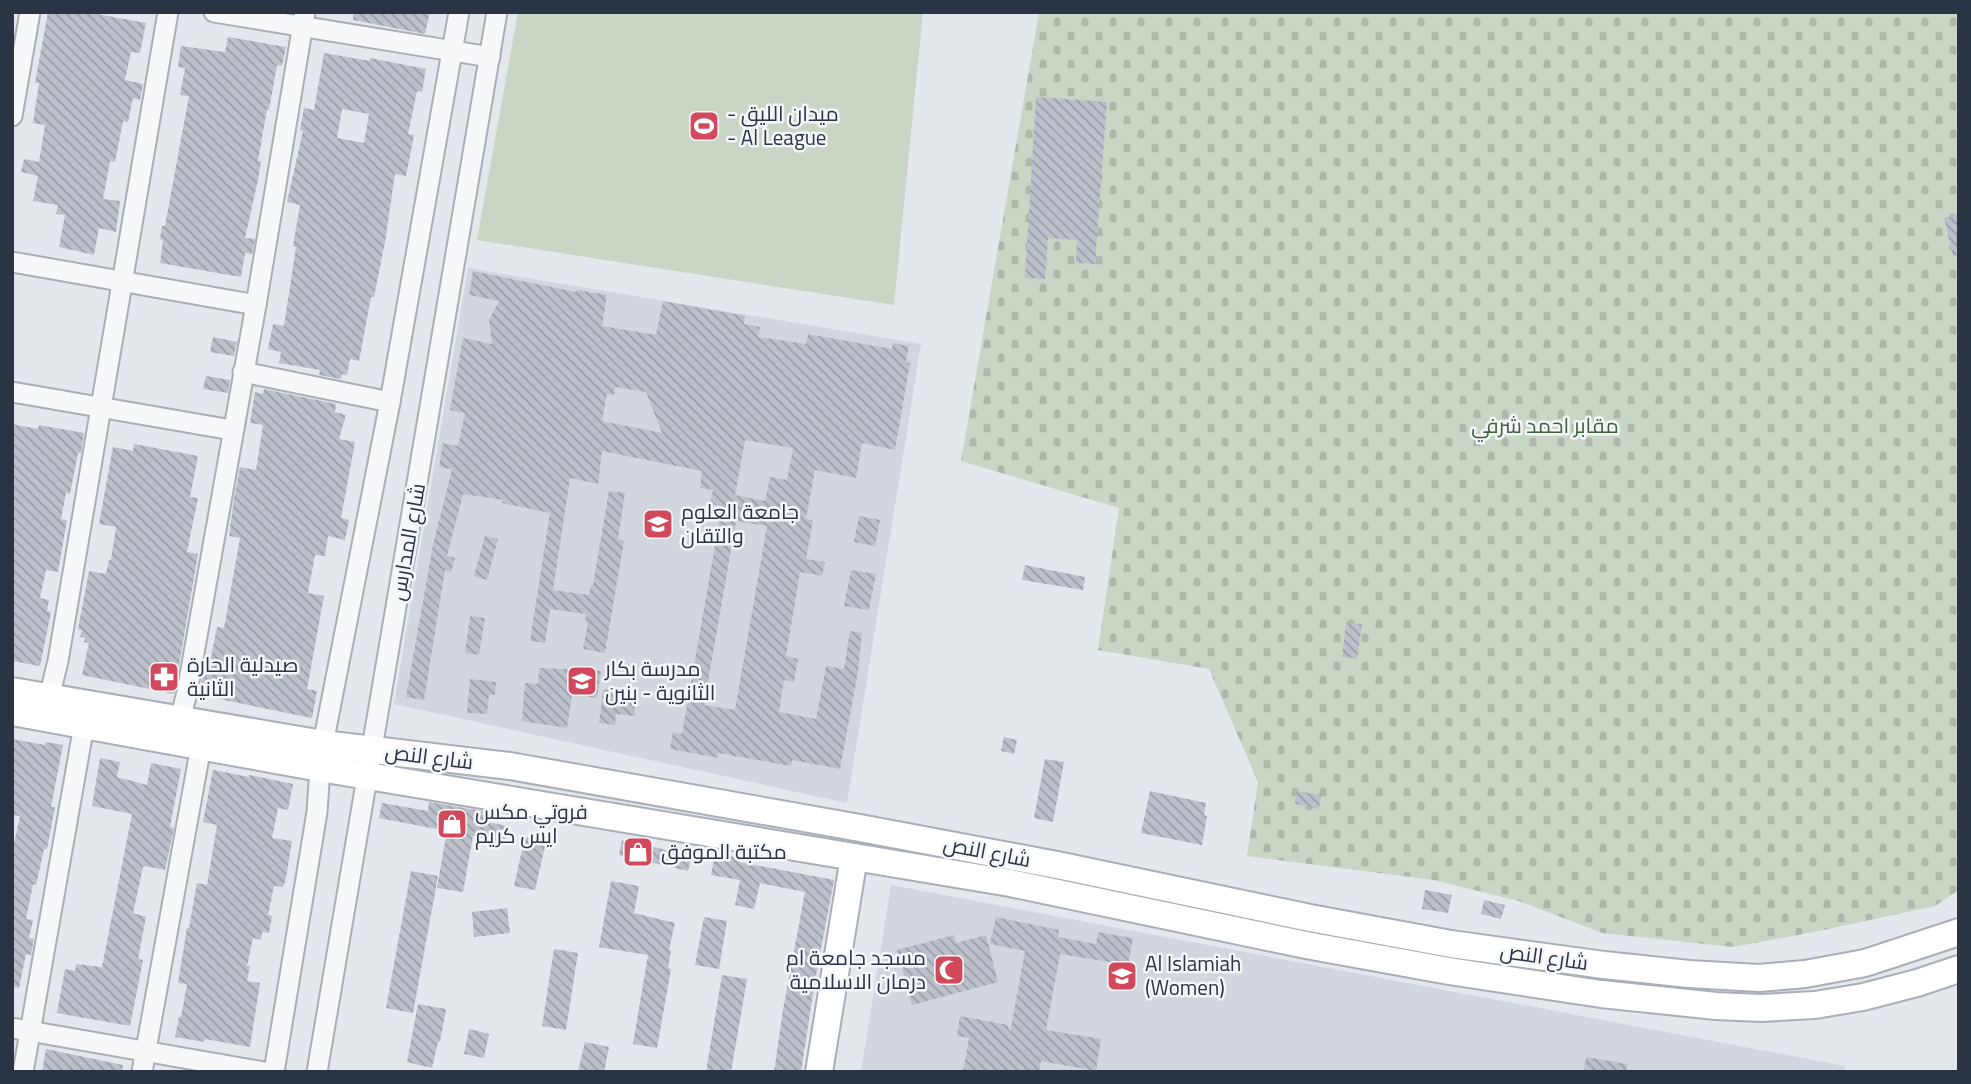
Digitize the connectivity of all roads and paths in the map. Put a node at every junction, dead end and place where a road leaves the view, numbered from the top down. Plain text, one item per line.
1 (30, 12) edge
2 (168, 12) edge
3 (214, 12) edge
4 (459, 12) edge
5 (497, 12) edge
6 (304, 20) edge
7 (453, 50) junction
8 (489, 57) junction
9 (12, 116) edge
10 (12, 262) edge
11 (121, 283) junction
12 (256, 305) junction
13 (243, 372) junction
14 (12, 392) edge
15 (390, 402) junction
16 (100, 408) junction
17 (232, 430) junction
18 (12, 691) edge
19 (50, 698) junction
20 (12, 712) edge
21 (180, 720) junction
22 (83, 726) junction
23 (201, 746) junction
24 (322, 756) junction
25 (370, 762) junction
26 (854, 857) junction
27 (1959, 932) edge
28 (1959, 969) edge
29 (21, 1030) edge
30 (145, 1051) junction
31 (23, 1072) edge
32 (142, 1072) edge
33 (264, 1072) edge
34 (274, 1072) edge
35 (317, 1072) edge
36 (819, 1072) edge

1 - 9 street
2 - 11 street
3 - 6 street
4 - 7 street
5 - 8 street, شارع المدارس
6 - 7 street
6 - 12 street
7 - 8 street
7 - 15 street
8 - 25 street, شارع المدارس
10 - 11 street
11 - 12 street
11 - 16 street
12 - 13 street
13 - 15 street
13 - 17 street
14 - 16 street
15 - 24 street
16 - 17 street
16 - 19 street
17 - 21 street
18 - 19 main road, شارع النص
19 - 21 main road, شارع النص
20 - 22 main road, شارع النص
21 - 24 main road, شارع النص
22 - 23 main road, شارع النص
22 - 29 street
23 - 24 main road, شارع النص
23 - 30 street
24 - 25 main road, شارع النص
24 - 34 street
25 - 26 main road, شارع النص
25 - 27 main road, شارع النص
25 - 35 street, شارع المدارس
26 - 28 main road, شارع النص
26 - 36 main road
29 - 30 street
29 - 31 street
30 - 32 street
30 - 33 street

